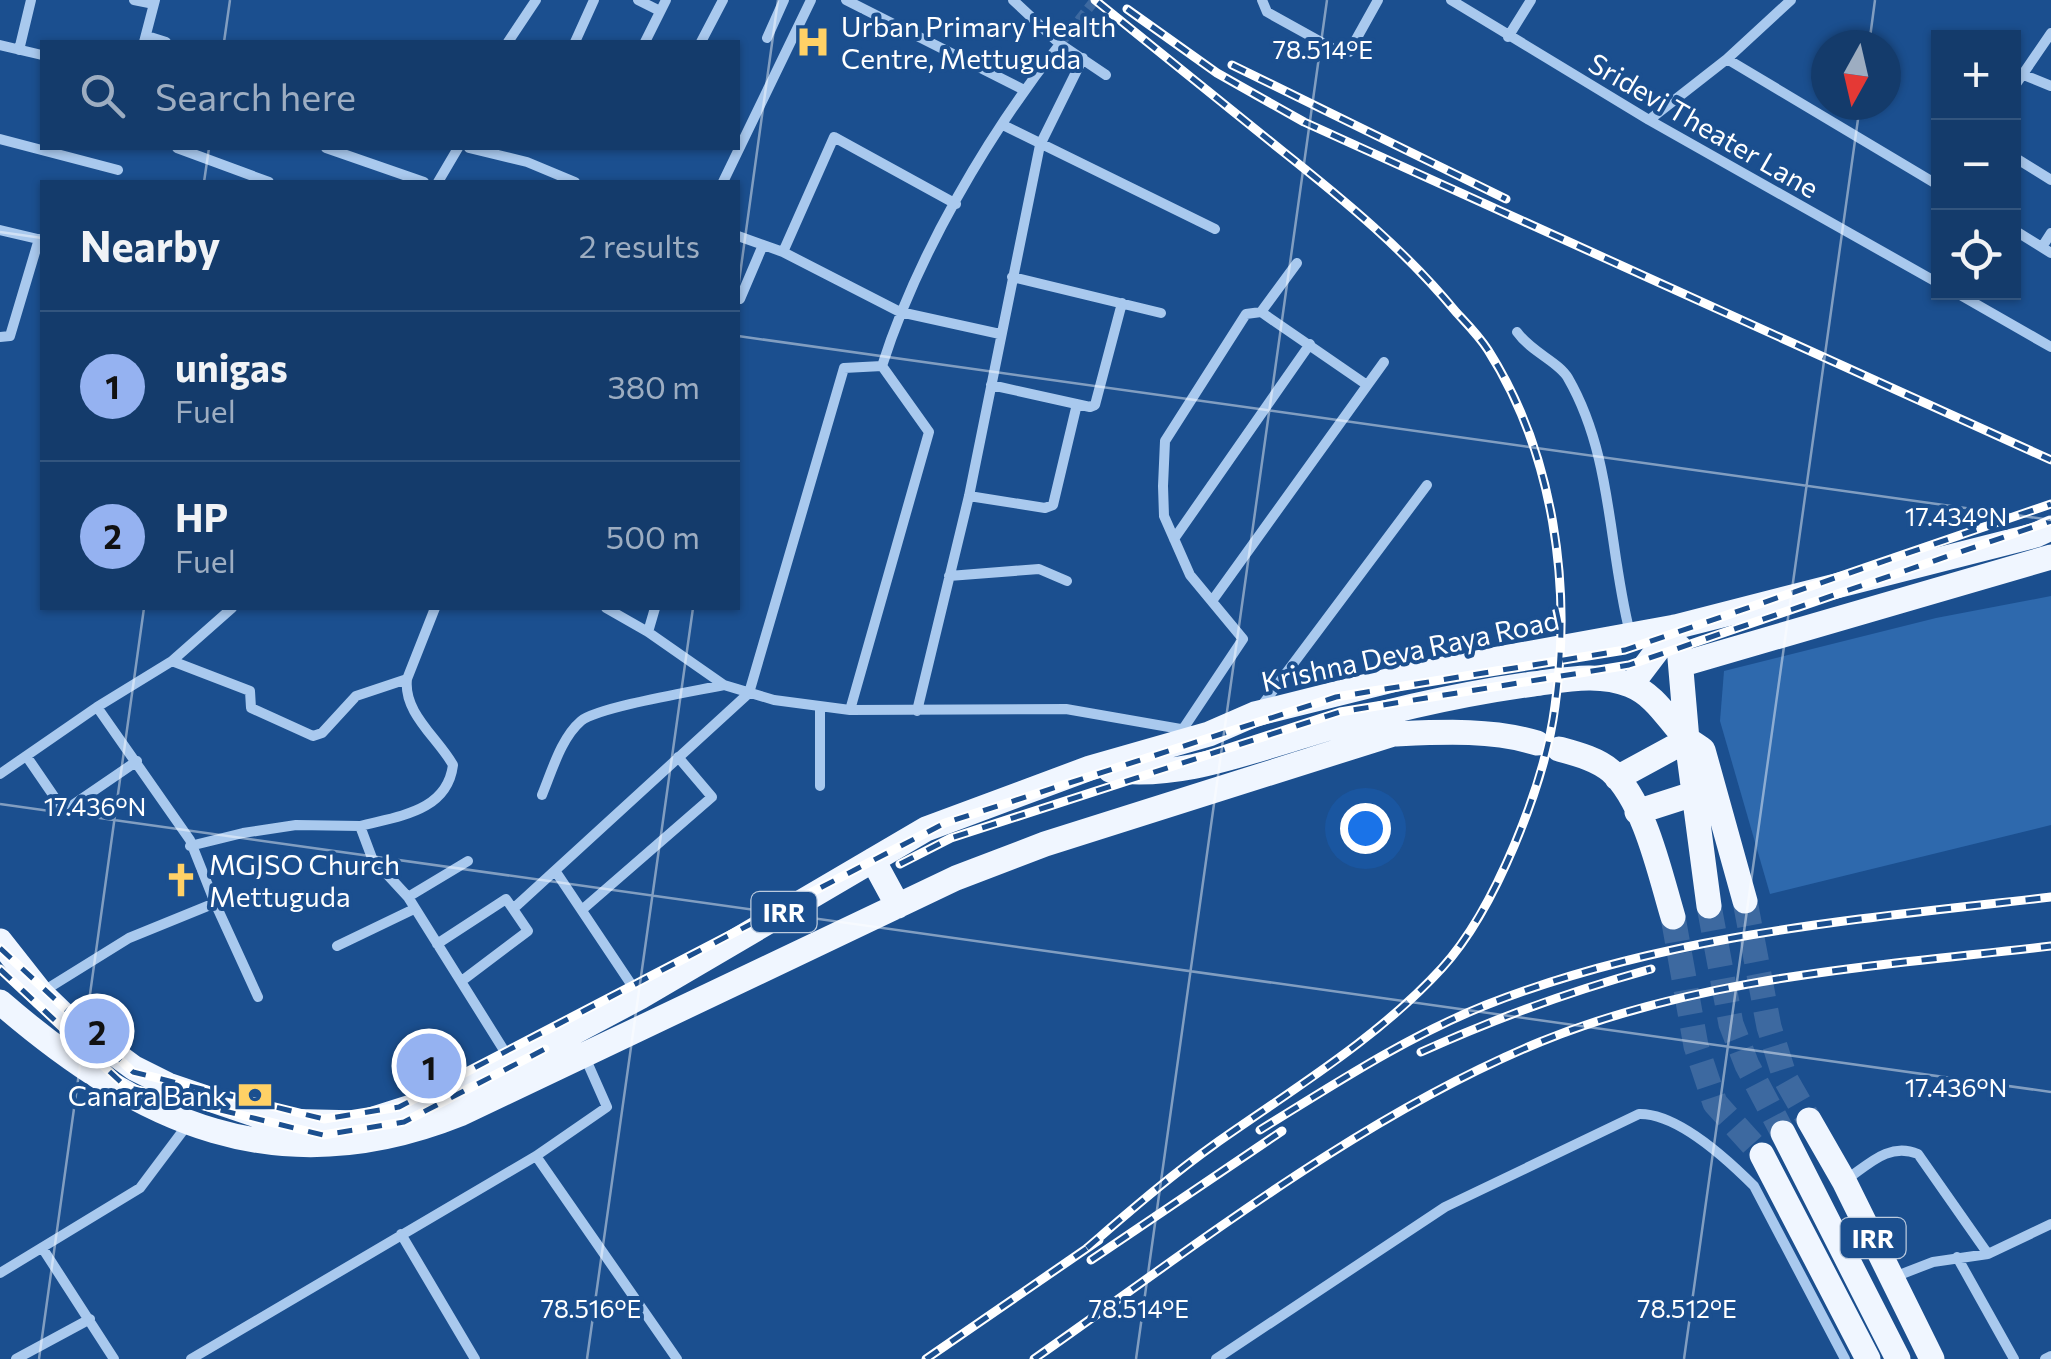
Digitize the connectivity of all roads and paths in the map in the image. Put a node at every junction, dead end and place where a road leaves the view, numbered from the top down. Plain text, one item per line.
1 (31, 0) edge
2 (134, 0) edge
3 (536, 0) edge
4 (594, 0) edge
5 (638, 0) edge
6 (723, 0) edge
7 (784, 0) edge
8 (811, 0) edge
9 (846, 0) edge
10 (1013, 0) edge
11 (1262, 0) edge
12 (1378, 0) edge
13 (1451, 0) edge
14 (1531, 0) edge
15 (1790, 0) edge
16 (154, 2) edge
17 (663, 6) edge
18 (2051, 33) edge
19 (1508, 37) junction
20 (767, 38) dead end
21 (146, 39) edge
22 (509, 40) edge
23 (575, 40) edge
24 (646, 40) edge
25 (702, 40) edge
26 (1060, 44) junction
27 (0, 45) edge
28 (19, 50) junction
29 (40, 55) edge
30 (1083, 58) junction
31 (1726, 59) junction
32 (1106, 75) dead end
33 (2024, 75) junction
34 (2021, 79) edge
35 (2051, 86) edge
36 (1024, 90) junction
37 (1649, 120) junction
38 (1003, 125) junction
39 (0, 139) edge
40 (1040, 144) junction
41 (740, 149) edge
42 (40, 150) edge
43 (42, 150) edge
44 (183, 150) edge
45 (332, 150) edge
46 (457, 150) edge
47 (477, 150) edge
48 (739, 150) edge
49 (2021, 161) edge
50 (118, 170) dead end
51 (264, 180) edge
52 (418, 180) edge
53 (442, 180) edge
54 (570, 180) edge
55 (725, 180) edge
56 (2051, 180) edge
57 (1931, 181) edge
58 (956, 204) junction
59 (1214, 229) dead end
60 (0, 230) edge
61 (2051, 233) edge
62 (2021, 234) edge
63 (740, 237) edge
64 (40, 240) edge
65 (40, 243) edge
66 (764, 245) junction
67 (2046, 250) edge
68 (783, 252) junction
69 (1297, 262) dead end
70 (1012, 277) junction
71 (1931, 280) edge
72 (740, 299) dead end
73 (1969, 300) edge
74 (1122, 304) junction
75 (900, 312) junction
76 (1161, 312) dead end
77 (1261, 312) junction
78 (1517, 332) dead end
79 (1000, 334) junction
80 (0, 337) edge
81 (1310, 344) junction
82 (2051, 347) edge
83 (1384, 362) dead end
84 (882, 366) junction
85 (991, 385) junction
86 (1367, 385) junction
87 (1077, 404) junction
88 (1427, 485) dead end
89 (969, 496) junction
90 (2051, 528) edge
91 (1174, 539) junction
92 (2051, 557) edge
93 (950, 576) junction
94 (1066, 581) dead end
95 (1212, 601) junction
96 (230, 610) edge
97 (434, 610) edge
98 (610, 610) edge
99 (655, 610) edge
100 (1675, 627) junction
101 (648, 632) junction
102 (1630, 634) junction
103 (172, 661) junction
104 (1683, 664) junction
105 (407, 679) junction
106 (724, 685) junction
107 (1630, 685) junction
108 (749, 692) junction
109 (97, 706) junction
110 (820, 706) junction
111 (850, 710) junction
112 (917, 711) junction
113 (1255, 714) junction
114 (1183, 729) junction
115 (1208, 734) junction
116 (1687, 740) junction
117 (28, 756) junction
118 (678, 757) junction
119 (138, 761) junction
120 (1090, 768) junction
121 (0, 774) edge
122 (1617, 778) junction
123 (820, 786) dead end
124 (1694, 794) junction
125 (542, 796) dead end
126 (1638, 812) junction
127 (360, 826) junction
128 (190, 846) junction
129 (872, 860) junction
130 (468, 861) dead end
131 (556, 872) junction
132 (831, 885) junction
133 (408, 897) junction
134 (1745, 900) tunnel mouth
135 (215, 903) junction
136 (898, 906) junction
137 (1709, 906) tunnel mouth
138 (414, 908) junction
139 (513, 909) junction
140 (582, 910) junction
141 (1673, 917) tunnel mouth
142 (853, 927) junction
143 (0, 941) edge
144 (437, 944) junction
145 (337, 946) dead end
146 (463, 980) junction
147 (41, 993) junction
148 (258, 997) dead end
149 (640, 997) junction
150 (0, 1002) edge
151 (584, 1055) junction
152 (513, 1064) junction
153 (1810, 1120) tunnel mouth
154 (188, 1123) junction
155 (1783, 1133) tunnel mouth
156 (1762, 1155) tunnel mouth
157 (536, 1156) junction
158 (1844, 1181) junction
159 (2051, 1224) edge
160 (402, 1234) junction
161 (43, 1248) junction
162 (1988, 1254) junction
163 (1957, 1256) junction
164 (0, 1273) edge
165 (1893, 1278) junction
166 (90, 1319) junction
167 (16, 1359) edge
168 (114, 1359) edge
169 (192, 1359) edge
170 (475, 1359) edge
171 (677, 1359) edge
172 (1216, 1359) edge
173 (1846, 1359) edge
174 (1868, 1359) edge
175 (1898, 1359) edge
176 (1932, 1359) edge
177 (2014, 1359) edge

1 - 28 street
2 - 16 street
3 - 22 street
4 - 23 street
5 - 17 street
6 - 25 street
7 - 20 street
8 - 41 street
9 - 36 street
10 - 26 street
11 - 12 street
13 - 19 street, Sridevi Theater Lane
14 - 19 street
15 - 31 street
16 - 21 street
17 - 24 street
18 - 33 street
19 - 37 street, Sridevi Theater Lane
26 - 30 street
26 - 36 street
27 - 28 street
28 - 29 street
30 - 32 street
30 - 40 street
31 - 37 street
31 - 57 street
33 - 34 street
33 - 35 street
36 - 38 street
37 - 71 street, Sridevi Theater Lane
38 - 40 street
38 - 58 street
39 - 42 street
40 - 59 street
40 - 70 street
43 - 50 street
44 - 51 street
45 - 52 street
46 - 53 street
47 - 54 street
48 - 55 street
49 - 56 street
58 - 68 street
58 - 75 street
60 - 64 street
61 - 67 street
62 - 67 street
63 - 66 street
65 - 80 street
66 - 68 street
66 - 72 street
68 - 75 street
69 - 77 street
70 - 74 street
70 - 79 street
73 - 82 street
74 - 76 street
74 - 87 street
75 - 79 street
75 - 84 street
77 - 81 street
77 - 91 street
78 - 102 street
79 - 85 street
81 - 86 street
81 - 91 street
83 - 86 street
84 - 108 street
84 - 111 street
85 - 87 street
85 - 89 street
86 - 95 street
87 - 89 street
88 - 113 street
89 - 93 street
90 - 100 main road, Krishna Deva Raya Road
91 - 95 street
92 - 104 main road
93 - 94 street
93 - 112 street
95 - 114 street
96 - 103 street
97 - 105 street
98 - 101 street
99 - 101 street
100 - 102 main road, Krishna Deva Raya Road
100 - 104 main road
100 - 107 main road
101 - 106 street
102 - 113 main road, Krishna Deva Raya Road / IRR
103 - 105 street
103 - 109 street
104 - 116 main road
105 - 127 street
106 - 108 street
106 - 125 street
107 - 116 main road
107 - 120 main road, Krishna Deva Raya Road / IRR
108 - 110 street
108 - 118 street
109 - 117 street
109 - 119 street
110 - 111 street
110 - 123 street
111 - 112 street
112 - 114 street
113 - 115 main road, Krishna Deva Raya Road / IRR
114 - 115 street
115 - 120 main road, Krishna Deva Raya Road / IRR
116 - 122 main road
116 - 124 main road
116 - 134 main road
117 - 119 street
117 - 121 street
118 - 131 street
118 - 140 street
119 - 128 street
120 - 129 main road, Krishna Deva Raya Road / IRR
122 - 126 main road
122 - 136 main road, IRR
124 - 126 main road
124 - 137 main road
126 - 141 main road
127 - 128 street
127 - 133 street
128 - 135 street
129 - 132 main road, Krishna Deva Raya Road / IRR
129 - 136 main road
130 - 133 street
131 - 139 street
131 - 140 street
132 - 142 main road
132 - 149 main road, Krishna Deva Raya Road / IRR
133 - 138 street
135 - 147 street
135 - 148 street
136 - 142 main road, IRR
138 - 144 street
138 - 145 street
139 - 144 street
139 - 146 street
140 - 149 street
142 - 151 main road, IRR
143 - 147 main road, Krishna Deva Raya Road / IRR
144 - 146 street
146 - 152 street
147 - 152 main road, Krishna Deva Raya Road / IRR
149 - 152 main road, Krishna Deva Raya Road / IRR
150 - 154 main road, IRR
151 - 154 main road, IRR
151 - 157 street
153 - 158 main road, IRR
154 - 161 street
155 - 175 main road, IRR
156 - 174 main road
157 - 160 street
157 - 171 street
158 - 162 street
158 - 165 main road, IRR
159 - 162 street
160 - 169 street
160 - 170 street
161 - 164 street
161 - 166 street
162 - 163 street
163 - 165 street
163 - 177 street
165 - 176 main road, IRR
166 - 167 street
166 - 168 street
172 - 173 street

